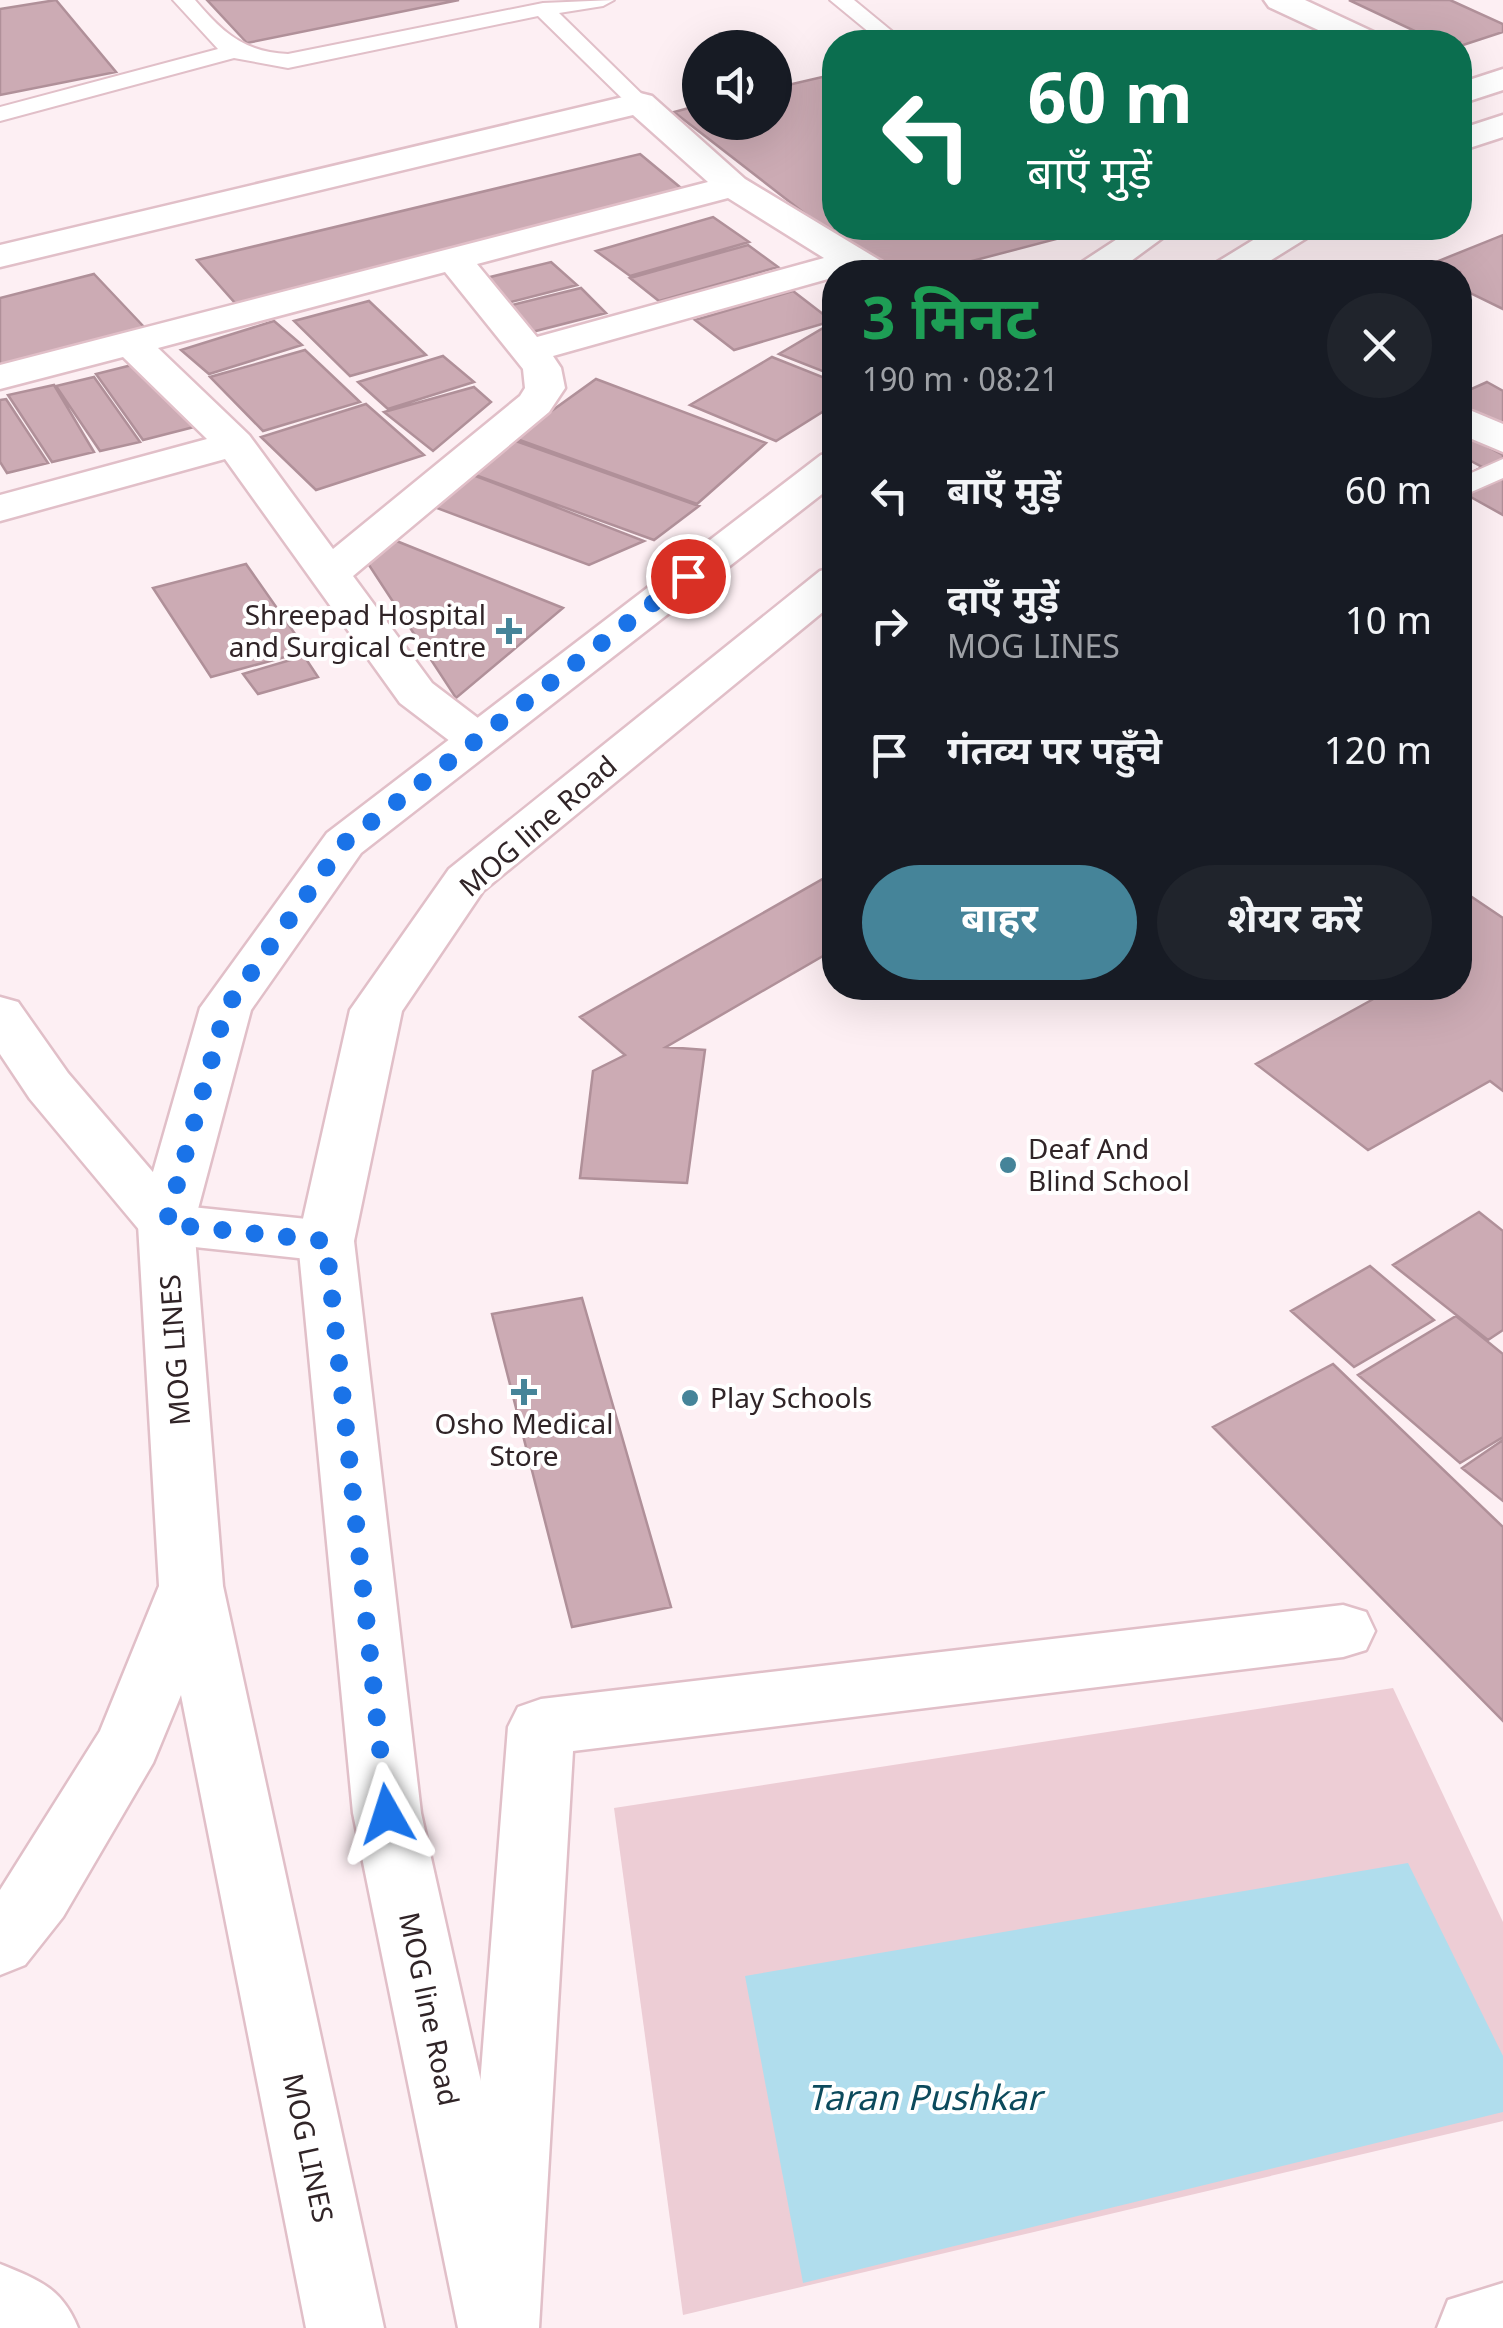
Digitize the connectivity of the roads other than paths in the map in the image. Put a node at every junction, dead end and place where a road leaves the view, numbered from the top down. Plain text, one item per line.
1 (184, 0) edge
2 (603, 0) edge
3 (842, 0) edge
4 (1280, 0) edge
5 (543, 9) junction
6 (879, 30) edge
7 (1344, 30) edge
8 (232, 52) junction
9 (1503, 79) edge
10 (1472, 88) edge
11 (640, 103) junction
12 (0, 114) edge
13 (1503, 126) edge
14 (1472, 136) edge
15 (734, 186) junction
16 (1137, 240) edge
17 (1279, 240) edge
18 (0, 256) edge
19 (452, 258) junction
20 (852, 260) edge
21 (1109, 260) edge
22 (1246, 260) edge
23 (822, 277) edge
24 (131, 343) junction
25 (528, 351) junction
26 (0, 378) edge
27 (1472, 424) edge
28 (1503, 440) edge
29 (235, 444) junction
30 (1503, 467) edge
31 (822, 474) edge
32 (1472, 483) edge
33 (0, 508) edge
34 (330, 573) junction
35 (822, 591) edge
36 (475, 738) junction
37 (0, 1014) edge
38 (166, 1224) junction
39 (326, 1241) junction
40 (191, 1586) junction
41 (1342, 1632) dead end
42 (0, 1943) edge
43 (0, 2303) edge
44 (1503, 2322) edge
45 (40, 2328) edge
46 (345, 2328) edge
47 (498, 2328) edge
48 (1476, 2328) edge

1 - 8 lane
2 - 5 lane
3 - 6 lane
4 - 7 street
5 - 8 lane
5 - 11 lane
8 - 12 lane
9 - 10 street
11 - 15 street
11 - 18 street
13 - 14 street
15 - 19 street
15 - 20 street
16 - 21 street
17 - 22 street
19 - 24 street
19 - 25 street
23 - 25 street
24 - 26 street
24 - 29 street
25 - 34 street
27 - 28 street
29 - 33 street
29 - 34 street
30 - 32 lane
31 - 36 street, MOG LINES
34 - 36 street
35 - 39 street, MOG line Road
36 - 38 street, MOG LINES
37 - 38 street
38 - 39 street
38 - 40 street, MOG LINES
39 - 47 street, MOG line Road
40 - 42 street
40 - 46 street, MOG LINES
41 - 47 street
43 - 45 street
44 - 48 street

